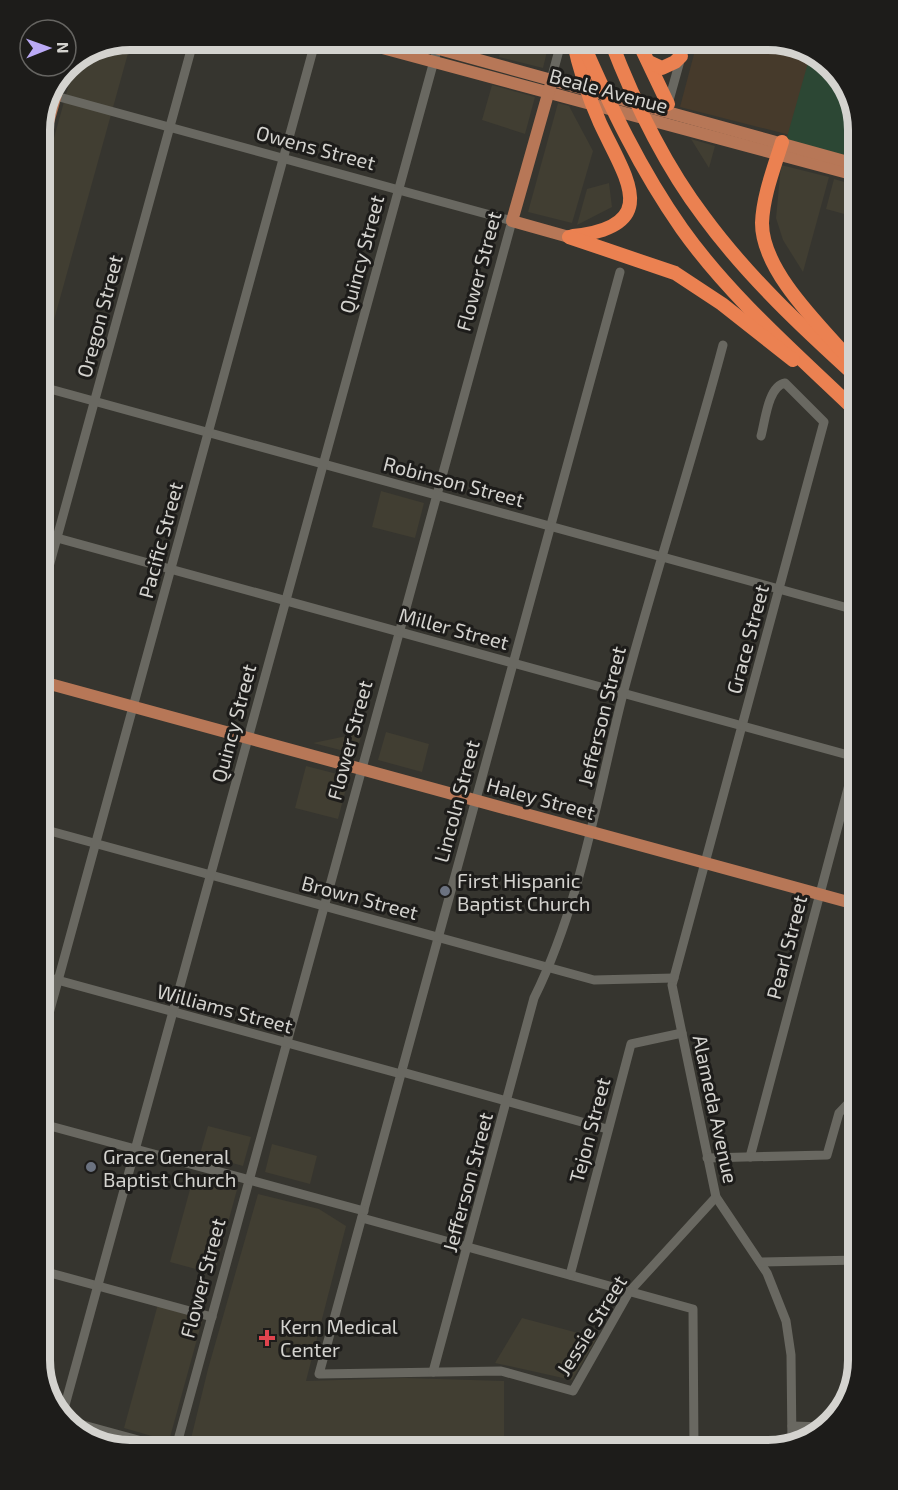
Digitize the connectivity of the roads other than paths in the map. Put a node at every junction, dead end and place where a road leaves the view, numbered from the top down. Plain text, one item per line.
1 (191, 50) edge
2 (313, 50) edge
3 (388, 50) edge
4 (437, 50) edge
5 (458, 50) edge
6 (559, 50) edge
7 (576, 50) edge
8 (586, 50) edge
9 (615, 50) edge
10 (643, 50) edge
11 (683, 50) edge
12 (681, 56) junction
13 (648, 62) junction
14 (434, 63) junction
15 (551, 80) junction
16 (548, 94) junction
17 (57, 97) edge
18 (664, 108) junction
19 (658, 124) junction
20 (169, 128) junction
21 (782, 142) junction
22 (778, 156) junction
23 (285, 159) junction
24 (848, 162) edge
25 (848, 173) edge
26 (398, 190) junction
27 (512, 221) junction
28 (569, 237) junction
29 (621, 272) dead end
30 (723, 345) dead end
31 (848, 357) edge
32 (848, 369) edge
33 (50, 389) edge
34 (94, 401) junction
35 (848, 404) edge
36 (848, 406) edge
37 (208, 432) junction
38 (761, 436) dead end
39 (322, 464) junction
40 (437, 495) junction
41 (551, 526) junction
42 (50, 536) edge
43 (57, 538) junction
44 (663, 557) junction
45 (50, 565) edge
46 (171, 570) junction
47 (780, 589) junction
48 (285, 601) junction
49 (848, 607) edge
50 (399, 632) junction
51 (514, 663) junction
52 (50, 684) edge
53 (624, 693) junction
54 (133, 706) junction
55 (742, 726) junction
56 (248, 738) junction
57 (848, 752) edge
58 (362, 769) junction
59 (848, 790) edge
60 (476, 800) junction
61 (49, 831) edge
62 (590, 831) junction
63 (96, 843) junction
64 (705, 863) junction
65 (210, 875) junction
66 (819, 894) junction
67 (848, 902) edge
68 (324, 906) junction
69 (439, 937) junction
70 (550, 966) junction
71 (49, 978) edge
72 (674, 978) junction
73 (58, 981) junction
74 (172, 1012) junction
75 (49, 1013) edge
76 (682, 1034) junction
77 (287, 1043) junction
78 (402, 1073) junction
79 (507, 1101) junction
80 (848, 1104) edge
81 (49, 1126) edge
82 (607, 1129) junction
83 (135, 1149) junction
84 (750, 1157) junction
85 (708, 1158) junction
86 (249, 1180) junction
87 (716, 1197) junction
88 (363, 1215) junction
89 (467, 1247) junction
90 (848, 1260) edge
91 (760, 1262) junction
92 (49, 1273) edge
93 (570, 1275) junction
94 (97, 1286) junction
95 (629, 1292) junction
96 (212, 1317) junction
97 (433, 1372) junction
98 (319, 1374) joint
99 (64, 1407) edge
100 (82, 1425) edge
101 (792, 1426) junction
102 (813, 1427) edge
103 (792, 1437) edge
104 (138, 1440) edge
105 (178, 1440) edge
106 (694, 1440) edge

1 - 20 street, Oregon Street
2 - 23 street, Pacific Street
3 - 14 main road, Beale Avenue
4 - 14 street, Quincy Street
5 - 15 main road, Beale Avenue
6 - 15 street, Flower Street
7 - 28 highway
8 - 35 highway
9 - 32 highway
10 - 13 highway
11 - 12 street
12 - 13 highway
12 - 18 street
13 - 18 highway
14 - 16 main road, Beale Avenue
14 - 26 street, Quincy Street
15 - 16 main road, Flower Street
15 - 18 main road, Beale Avenue
16 - 19 main road, Beale Avenue
16 - 27 main road, Flower Street
17 - 20 street, Owens Street
18 - 19 main road
18 - 21 main road, Beale Avenue
19 - 22 main road, Beale Avenue
20 - 23 street, Owens Street
20 - 34 street, Oregon Street
21 - 22 highway
21 - 24 main road, Beale Avenue
22 - 25 main road, Beale Avenue
22 - 31 highway
23 - 26 street, Owens Street
23 - 37 street, Pacific Street
26 - 27 street, Owens Street
26 - 39 street, Quincy Street
27 - 28 main road, Owens Street
27 - 40 street, Flower Street
28 - 36 highway
29 - 41 street, Lincoln Street
30 - 44 street, Jefferson Street
33 - 34 street, Robinson Street
34 - 37 street, Robinson Street
34 - 43 street, Oregon Street
37 - 39 street, Robinson Street
37 - 46 street, Pacific Street
38 - 47 street, Grace Street
39 - 40 street, Robinson Street
39 - 48 street, Quincy Street
40 - 41 street, Robinson Street
40 - 50 street, Flower Street
41 - 44 street, Robinson Street
41 - 51 street, Lincoln Street
42 - 43 street, Miller Street
43 - 45 street, Oregon Street
43 - 46 street, Miller Street
44 - 47 street, Robinson Street
44 - 53 street, Jefferson Street
46 - 48 street, Miller Street
46 - 54 street, Pacific Street
47 - 49 street, Robinson Street
47 - 55 street, Grace Street
48 - 50 street, Miller Street
48 - 56 street, Quincy Street
50 - 51 street, Miller Street
50 - 58 street, Flower Street
51 - 53 street, Miller Street
51 - 60 street, Lincoln Street
52 - 54 main road, Haley Street
53 - 55 street, Miller Street
53 - 62 street, Jefferson Street
54 - 56 main road, Haley Street
54 - 63 street, Pacific Street
55 - 57 street, Miller Street
55 - 64 street, Grace Street
56 - 58 main road, Haley Street
56 - 65 street, Quincy Street
58 - 60 main road, Haley Street
58 - 68 street, Flower Street
59 - 66 street, Pearl Street
60 - 62 main road, Haley Street
60 - 69 street, Lincoln Street
61 - 63 street, Brown Street
62 - 64 main road, Haley Street
62 - 70 street, Jefferson Street
63 - 65 street, Brown Street
63 - 73 street, Pacific Street
64 - 66 main road, Haley Street
64 - 72 street, Grace Street
65 - 68 street, Brown Street
65 - 74 street, Quincy Street
66 - 67 main road, Haley Street
66 - 84 street, Pearl Street
68 - 69 street, Brown Street
68 - 77 street, Flower Street
69 - 70 street, Brown Street
69 - 78 street, Lincoln Street
70 - 72 street, Brown Street
70 - 79 street, Jefferson Street
71 - 73 street, Williams Street
72 - 76 street, Alameda Avenue
73 - 74 street, Williams Street
73 - 75 street, Pacific Street
74 - 77 street, Williams Street
74 - 83 street, Quincy Street
76 - 82 street, Tejon Street
76 - 85 street, Alameda Avenue
77 - 78 street, Williams Street
77 - 86 street, Flower Street
78 - 79 street, Williams Street
78 - 88 street, Lincoln Street
79 - 82 street, Williams Street
79 - 89 street, Jefferson Street
80 - 84 street
81 - 83 street
82 - 93 street, Tejon Street
83 - 86 street
83 - 94 street, Quincy Street
84 - 85 street
85 - 87 street, Alameda Avenue
86 - 88 street
86 - 96 street, Flower Street
87 - 91 street, Alameda Avenue
87 - 95 street, Jessie Street
88 - 89 street
88 - 98 street, Lincoln Street
89 - 93 street
89 - 97 street, Jefferson Street
90 - 91 street
91 - 101 street, Alameda Avenue
92 - 94 street
93 - 95 street
94 - 96 street
94 - 99 street, Quincy Street
95 - 97 street, Jessie Street
95 - 106 street
96 - 105 street, Flower Street
97 - 98 street, Jessie Street
100 - 104 street
101 - 102 street
101 - 103 street, Alameda Avenue

